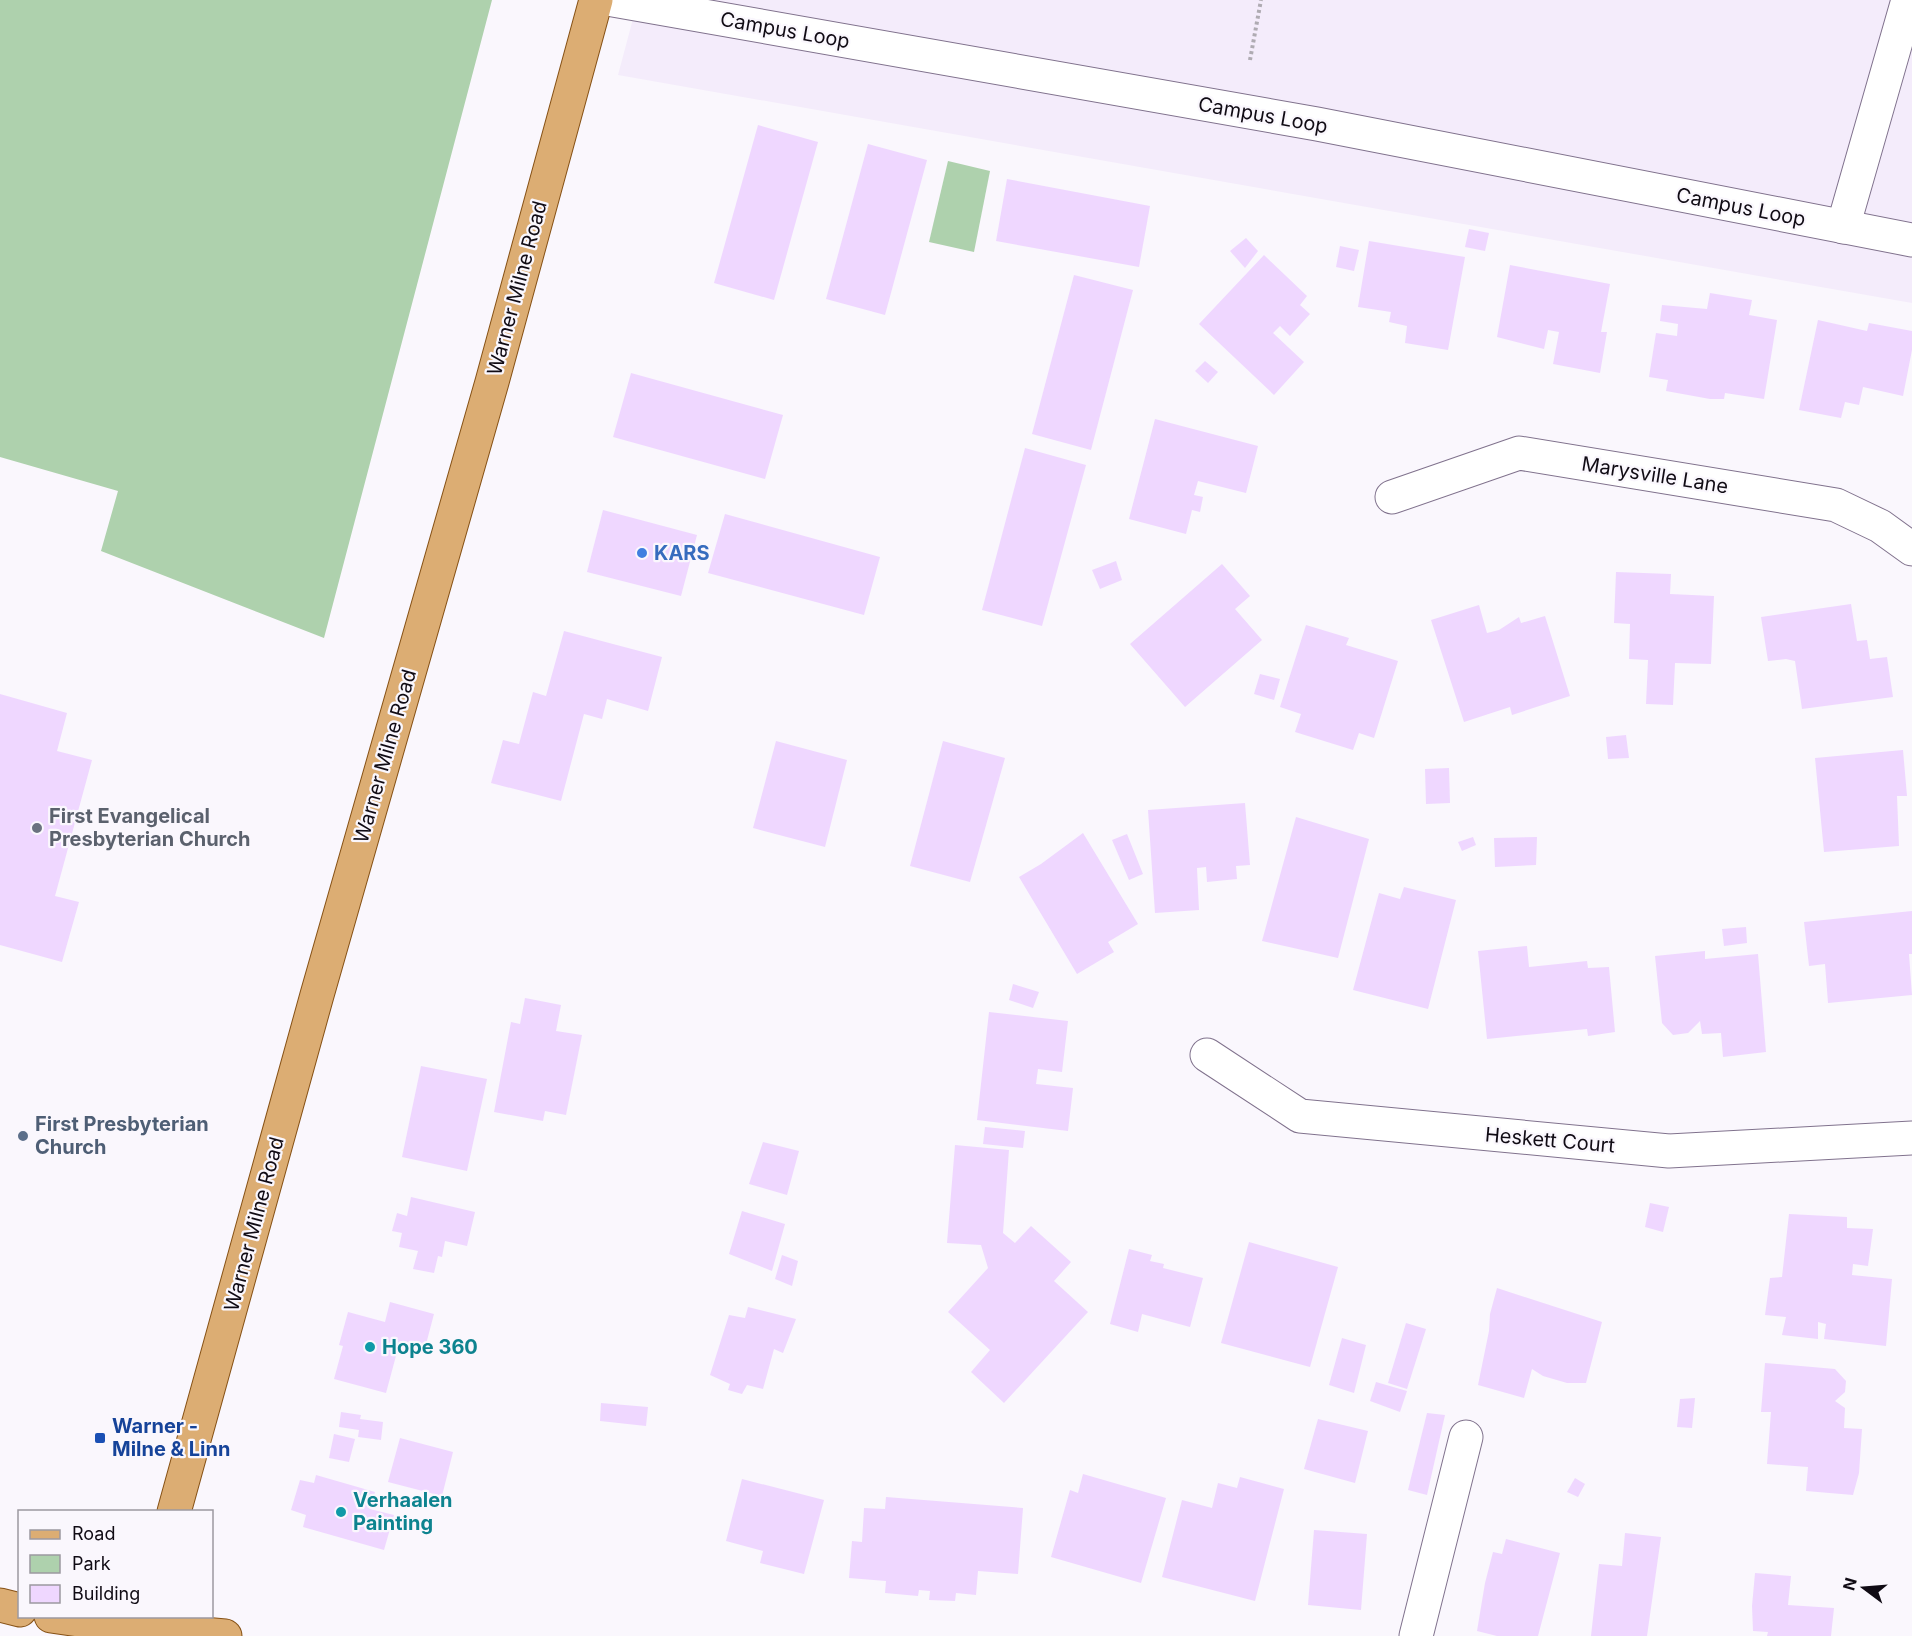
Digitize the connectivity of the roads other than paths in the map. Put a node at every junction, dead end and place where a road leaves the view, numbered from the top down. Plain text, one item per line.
1 (596, 0) edge
2 (613, 0) edge
3 (1908, 0) edge
4 (1843, 227) junction
5 (1912, 240) edge
6 (1392, 497) dead end
7 (1912, 549) edge
8 (1207, 1055) dead end
9 (1912, 1138) edge
10 (1466, 1437) dead end
11 (175, 1510) edge
12 (0, 1605) edge
13 (18, 1610) edge
14 (60, 1618) edge
15 (136, 1627) edge
16 (225, 1636) edge
17 (1416, 1636) edge

1 - 11 main road, Warner Milne Road
2 - 4 street, Campus Loop
3 - 4 street
4 - 5 street, Campus Loop
6 - 7 street, Marysville Lane
8 - 9 street, Heskett Court
10 - 17 street
12 - 13 main road
14 - 15 main road
15 - 16 main road

